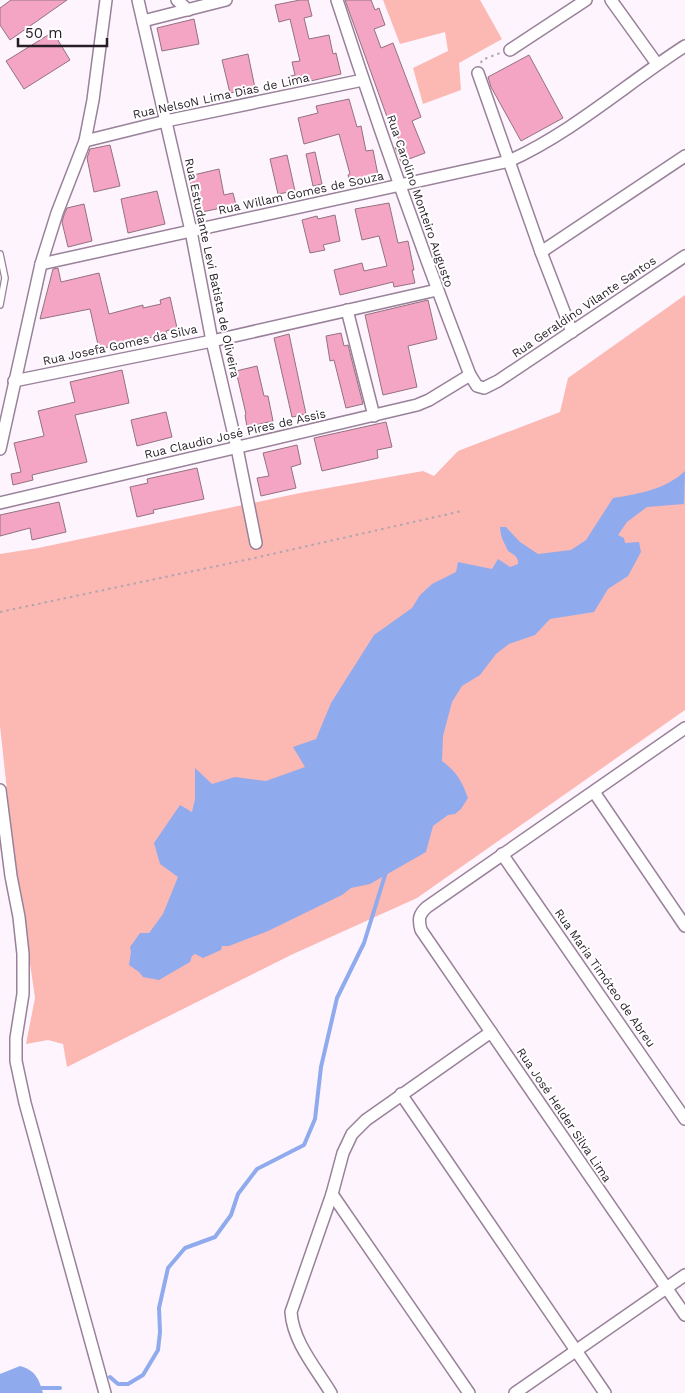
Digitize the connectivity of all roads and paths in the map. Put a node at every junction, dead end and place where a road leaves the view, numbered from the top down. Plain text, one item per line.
1 (106, 0) edge
2 (138, 0) edge
3 (177, 0) edge
4 (226, 0) edge
5 (337, 0) edge
6 (586, 0) edge
7 (611, 0) edge
8 (188, 10) junction
9 (143, 21) junction
10 (685, 46) edge
11 (510, 50) joint
12 (657, 64) junction
13 (478, 73) joint
14 (363, 80) junction
15 (166, 121) junction
16 (85, 141) junction
17 (685, 156) edge
18 (509, 161) junction
19 (400, 186) junction
20 (191, 230) junction
21 (541, 252) junction
22 (0, 254) edge
23 (685, 256) edge
24 (41, 264) junction
25 (437, 290) junction
26 (0, 306) edge
27 (347, 310) junction
28 (572, 332) junction
29 (212, 341) junction
30 (470, 375) junction
31 (14, 381) junction
32 (374, 416) junction
33 (237, 448) junction
34 (0, 449) edge
35 (0, 503) edge
36 (462, 511) dead end
37 (256, 543) dead end
38 (0, 612) edge
39 (685, 728) edge
40 (0, 790) edge
41 (594, 792) junction
42 (502, 854) junction
43 (685, 926) edge
44 (491, 1032) junction
45 (400, 1094) junction
46 (685, 1119) edge
47 (332, 1194) junction
48 (685, 1275) edge
49 (666, 1288) junction
50 (685, 1315) edge
51 (576, 1351) junction
52 (104, 1393) edge
53 (331, 1393) edge
54 (469, 1393) edge
55 (515, 1393) edge
56 (605, 1393) edge

1 - 16 street
2 - 9 street, Rua Estudante Levi Batista de Oliveira
3 - 8 street
4 - 8 street
5 - 14 street, Rua Carolino Monteiro Augusto
6 - 11 street
7 - 12 street
8 - 9 street
9 - 15 street, Rua Estudante Levi Batista de Oliveira
10 - 12 street, Rua Willam Gomes de Souza
11 - 13 path
12 - 18 street, Rua Willam Gomes de Souza
13 - 18 street
14 - 15 street, Rua NelsoN Lima Dias de Lima
14 - 19 street, Rua Carolino Monteiro Augusto
15 - 16 street, Rua NelsoN Lima Dias de Lima
15 - 20 street, Rua Estudante Levi Batista de Oliveira
16 - 24 street
17 - 21 street
18 - 19 street, Rua Willam Gomes de Souza
18 - 21 street
19 - 20 street, Rua Willam Gomes de Souza
19 - 25 street, Rua Carolino Monteiro Augusto
20 - 24 street, Rua Willam Gomes de Souza
20 - 29 street, Rua Estudante Levi Batista de Oliveira
21 - 28 street
22 - 26 lane
23 - 28 street, Rua Geraldino Vilante Santos
24 - 31 street
25 - 27 street, Rua Josefa Gomes da Silva
25 - 30 street, Rua Carolino Monteiro Augusto
27 - 29 street, Rua Josefa Gomes da Silva
27 - 32 street
28 - 30 street, Rua Geraldino Vilante Santos
29 - 31 street, Rua Josefa Gomes da Silva
29 - 33 street, Rua Estudante Levi Batista de Oliveira
30 - 32 street, Rua Claudio José Pires de Assis
31 - 34 street
32 - 33 street, Rua Claudio José Pires de Assis
33 - 35 street, Rua Claudio José Pires de Assis
33 - 37 street, Rua Estudante Levi Batista de Oliveira
36 - 38 path
39 - 41 street
40 - 52 street
41 - 42 street
41 - 43 street
42 - 44 street, Rua José Helder Silva Lima
42 - 46 street, Rua Maria Timóteo de Abreu
44 - 45 street
44 - 49 street, Rua José Helder Silva Lima
45 - 47 street
45 - 51 street
47 - 53 street
47 - 54 street
48 - 49 street
49 - 50 street, Rua José Helder Silva Lima
49 - 51 street
51 - 55 street
51 - 56 street

